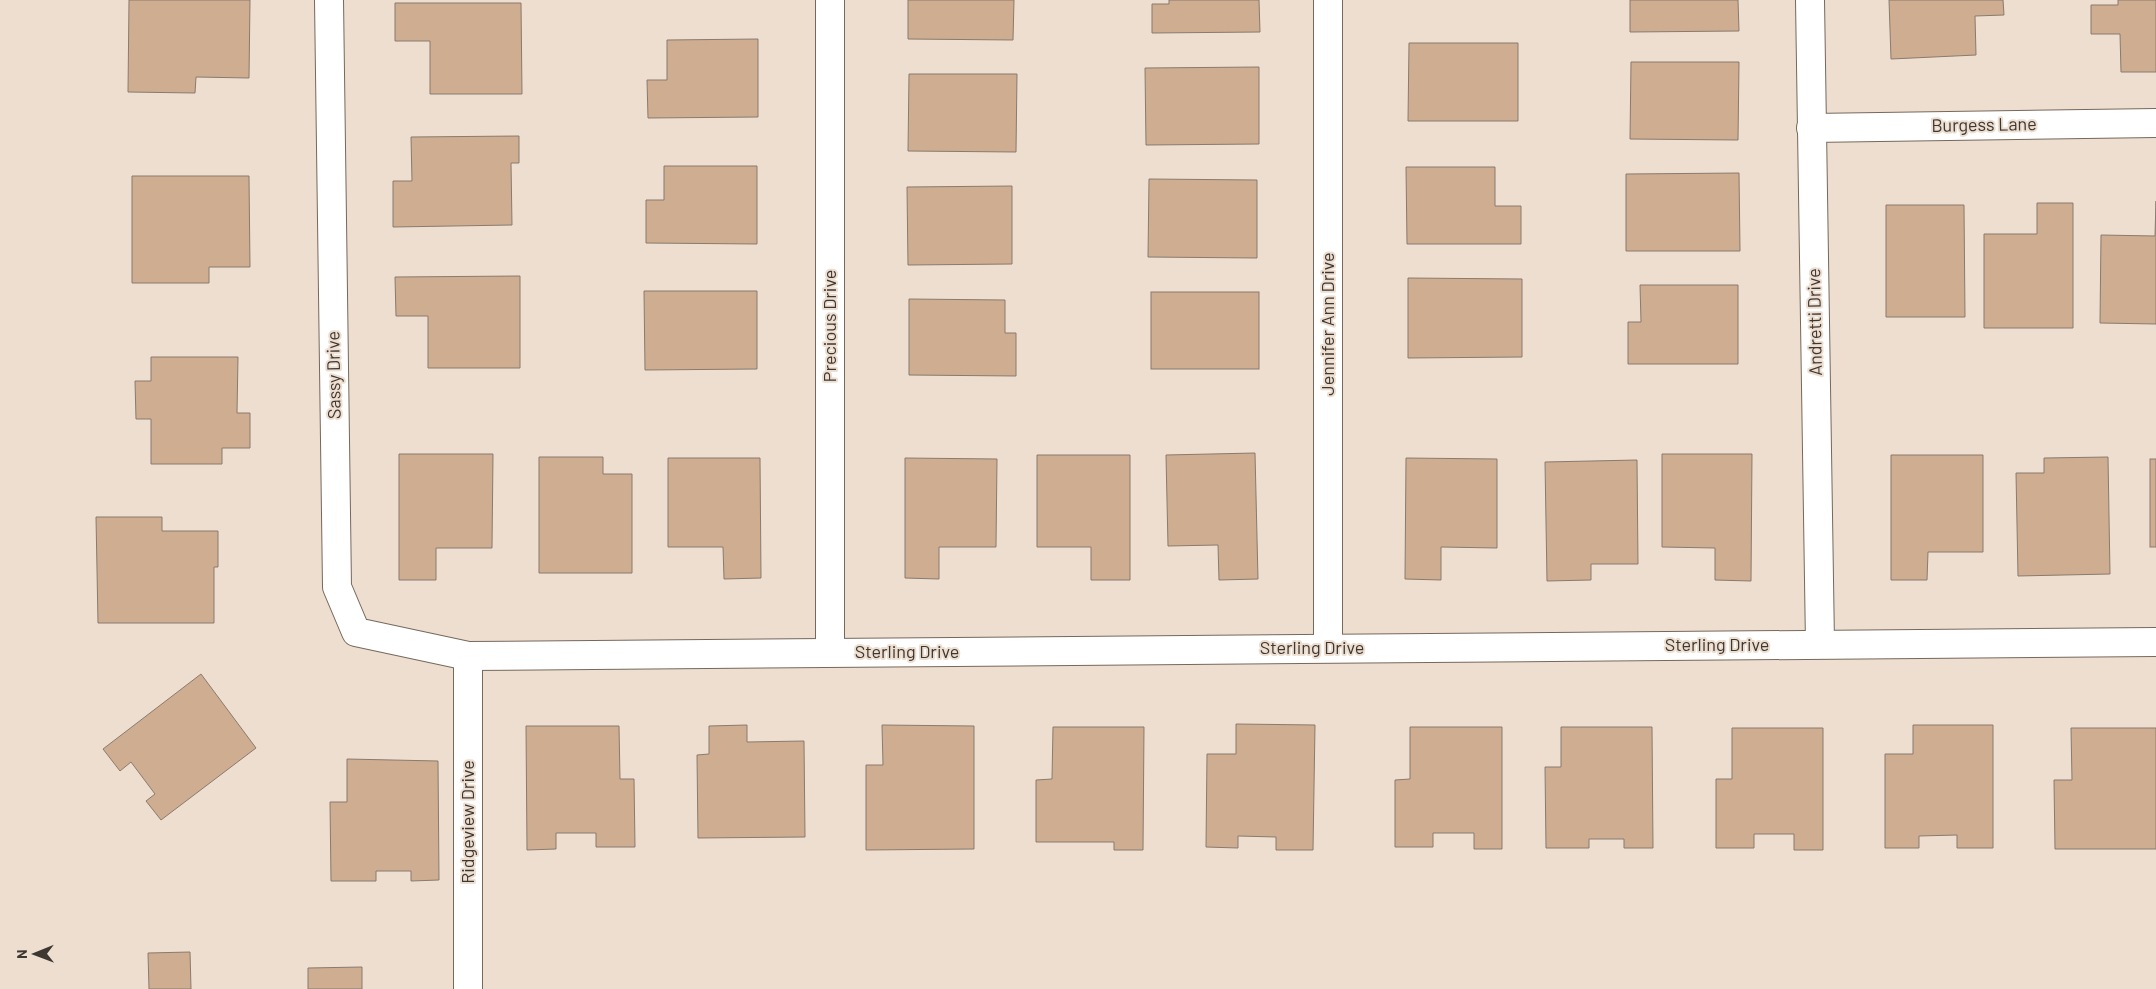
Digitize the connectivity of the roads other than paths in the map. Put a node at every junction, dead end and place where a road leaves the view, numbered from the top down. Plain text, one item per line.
1 (328, 0) edge
2 (830, 0) edge
3 (1328, 0) edge
4 (1810, 0) edge
5 (2156, 123) edge
6 (1811, 128) junction
7 (2156, 642) edge
8 (1820, 644) junction
9 (1328, 648) junction
10 (830, 652) junction
11 (468, 656) junction
12 (468, 989) edge

1 - 11 street, Sassy Drive
2 - 10 street, Precious Drive
3 - 9 street, Jennifer Ann Drive
4 - 6 street, Andretti Drive
5 - 6 street, Burgess Lane
6 - 8 street, Andretti Drive
7 - 8 street, Sterling Drive
8 - 9 street, Sterling Drive
9 - 10 street, Sterling Drive
10 - 11 street, Sterling Drive
11 - 12 street, Ridgeview Drive

